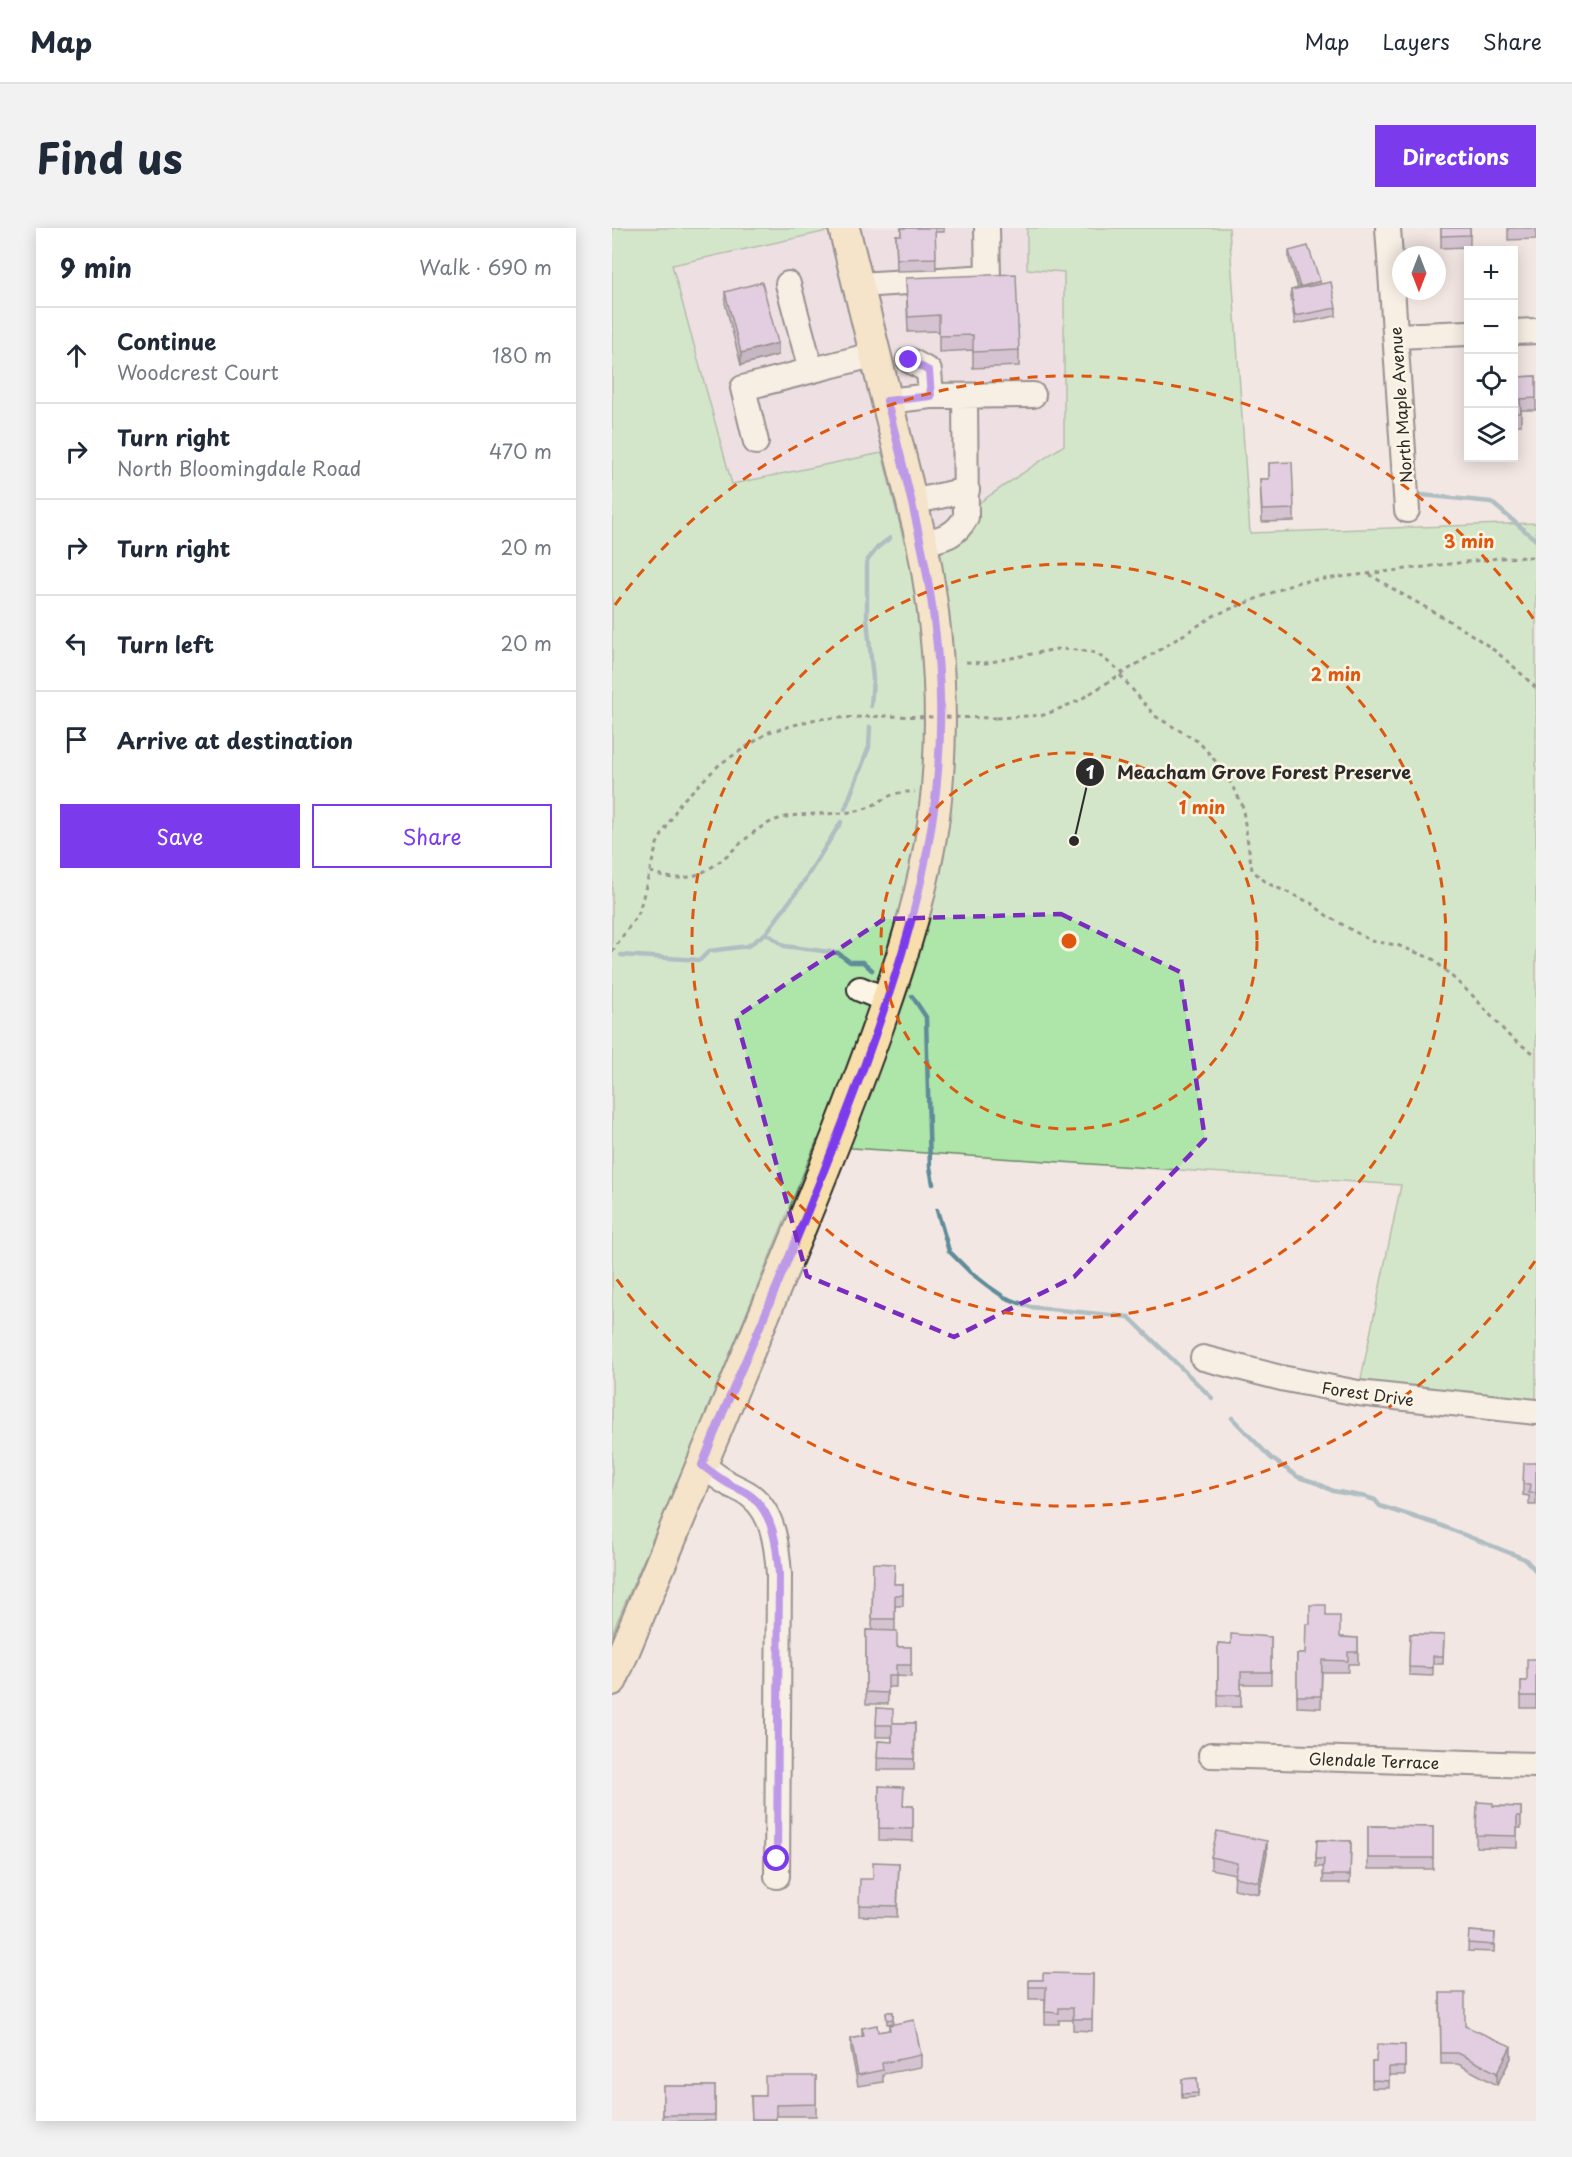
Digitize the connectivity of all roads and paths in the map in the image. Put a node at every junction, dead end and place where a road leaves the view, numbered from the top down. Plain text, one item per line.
1 (844, 228) edge
2 (987, 228) edge
3 (1388, 228) edge
4 (788, 284) dead end
5 (859, 285) junction
6 (1536, 331) edge
7 (1518, 332) edge
8 (1464, 333) edge
9 (1396, 336) junction
10 (876, 354) junction
11 (909, 360) dead end
12 (811, 370) junction
13 (1033, 395) dead end
14 (931, 396) junction
15 (965, 396) junction
16 (887, 401) junction
17 (756, 442) dead end
18 (967, 490) junction
19 (912, 502) junction
20 (1407, 510) dead end
21 (922, 543) junction
22 (1536, 558) edge
23 (1368, 574) junction
24 (966, 662) dead end
25 (1122, 674) junction
26 (1536, 688) edge
27 (916, 792) dead end
28 (650, 872) junction
29 (612, 952) edge
30 (860, 989) dead end
31 (887, 1000) junction
32 (1536, 1055) edge
33 (1203, 1358) dead end
34 (1536, 1412) edge
35 (702, 1465) junction
36 (612, 1680) edge
37 (1211, 1755) dead end
38 (1536, 1765) edge
39 (777, 1876) dead end

1 - 5 main road
2 - 5 street
3 - 9 street, North Maple Avenue
4 - 12 street
5 - 10 main road
6 - 7 street
8 - 9 street
9 - 20 street, North Maple Avenue
10 - 12 street
10 - 16 main road
11 - 14 street
12 - 17 street
13 - 15 street
14 - 15 street
14 - 16 street
15 - 18 street
16 - 19 main road
18 - 19 street
18 - 21 street
19 - 21 main road
21 - 31 main road
22 - 23 path
23 - 25 path
23 - 26 path
24 - 25 path
25 - 28 path, bridge
25 - 32 path
27 - 28 path
28 - 29 path
30 - 31 street
31 - 35 main road
33 - 34 street, Forest Drive
35 - 36 main road
35 - 39 street
37 - 38 street, Glendale Terrace

